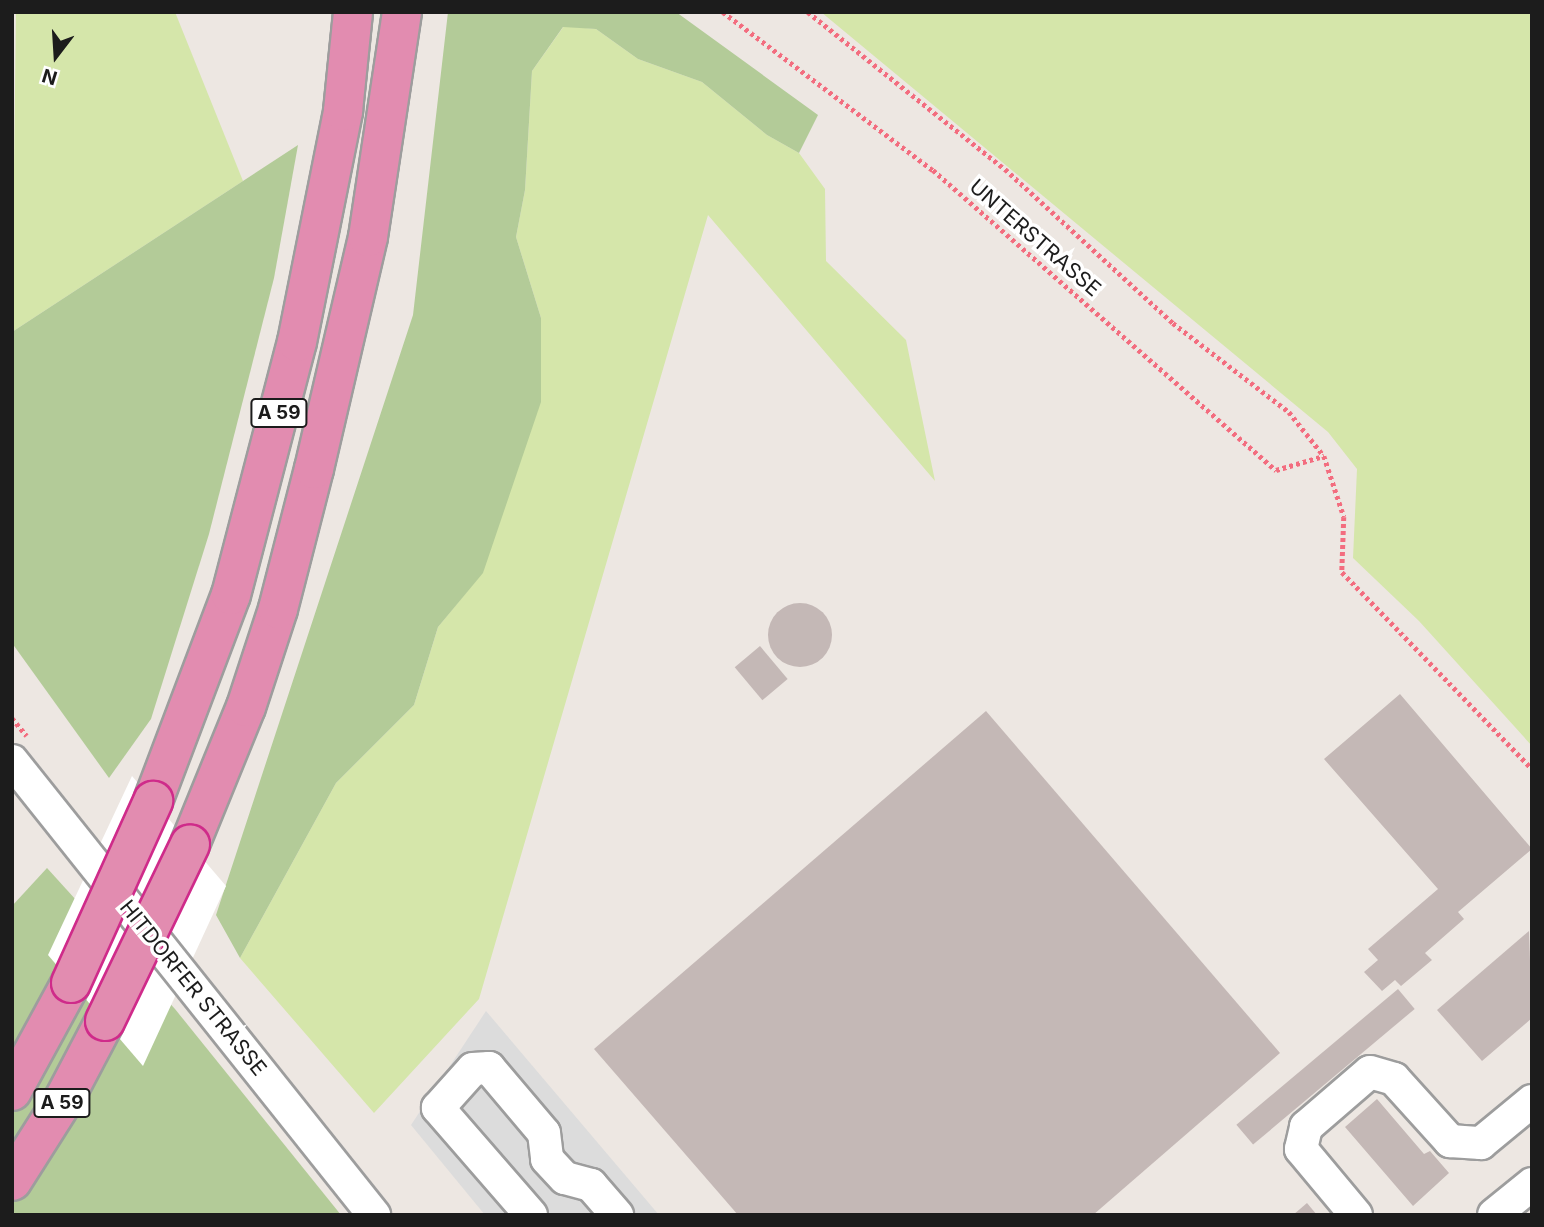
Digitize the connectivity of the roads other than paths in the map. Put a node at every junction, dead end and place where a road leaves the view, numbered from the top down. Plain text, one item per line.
1 (354, 12) edge
2 (402, 12) edge
3 (12, 761) edge
4 (12, 1091) edge
5 (1532, 1101) edge
6 (12, 1181) edge
7 (374, 1215) edge
8 (531, 1215) edge
9 (617, 1215) edge
10 (1356, 1215) edge

1 - 4 highway, A 59, bridge
2 - 6 highway, A 59, bridge
3 - 7 street, HITDORFER STRASSE
5 - 10 street
8 - 9 street

